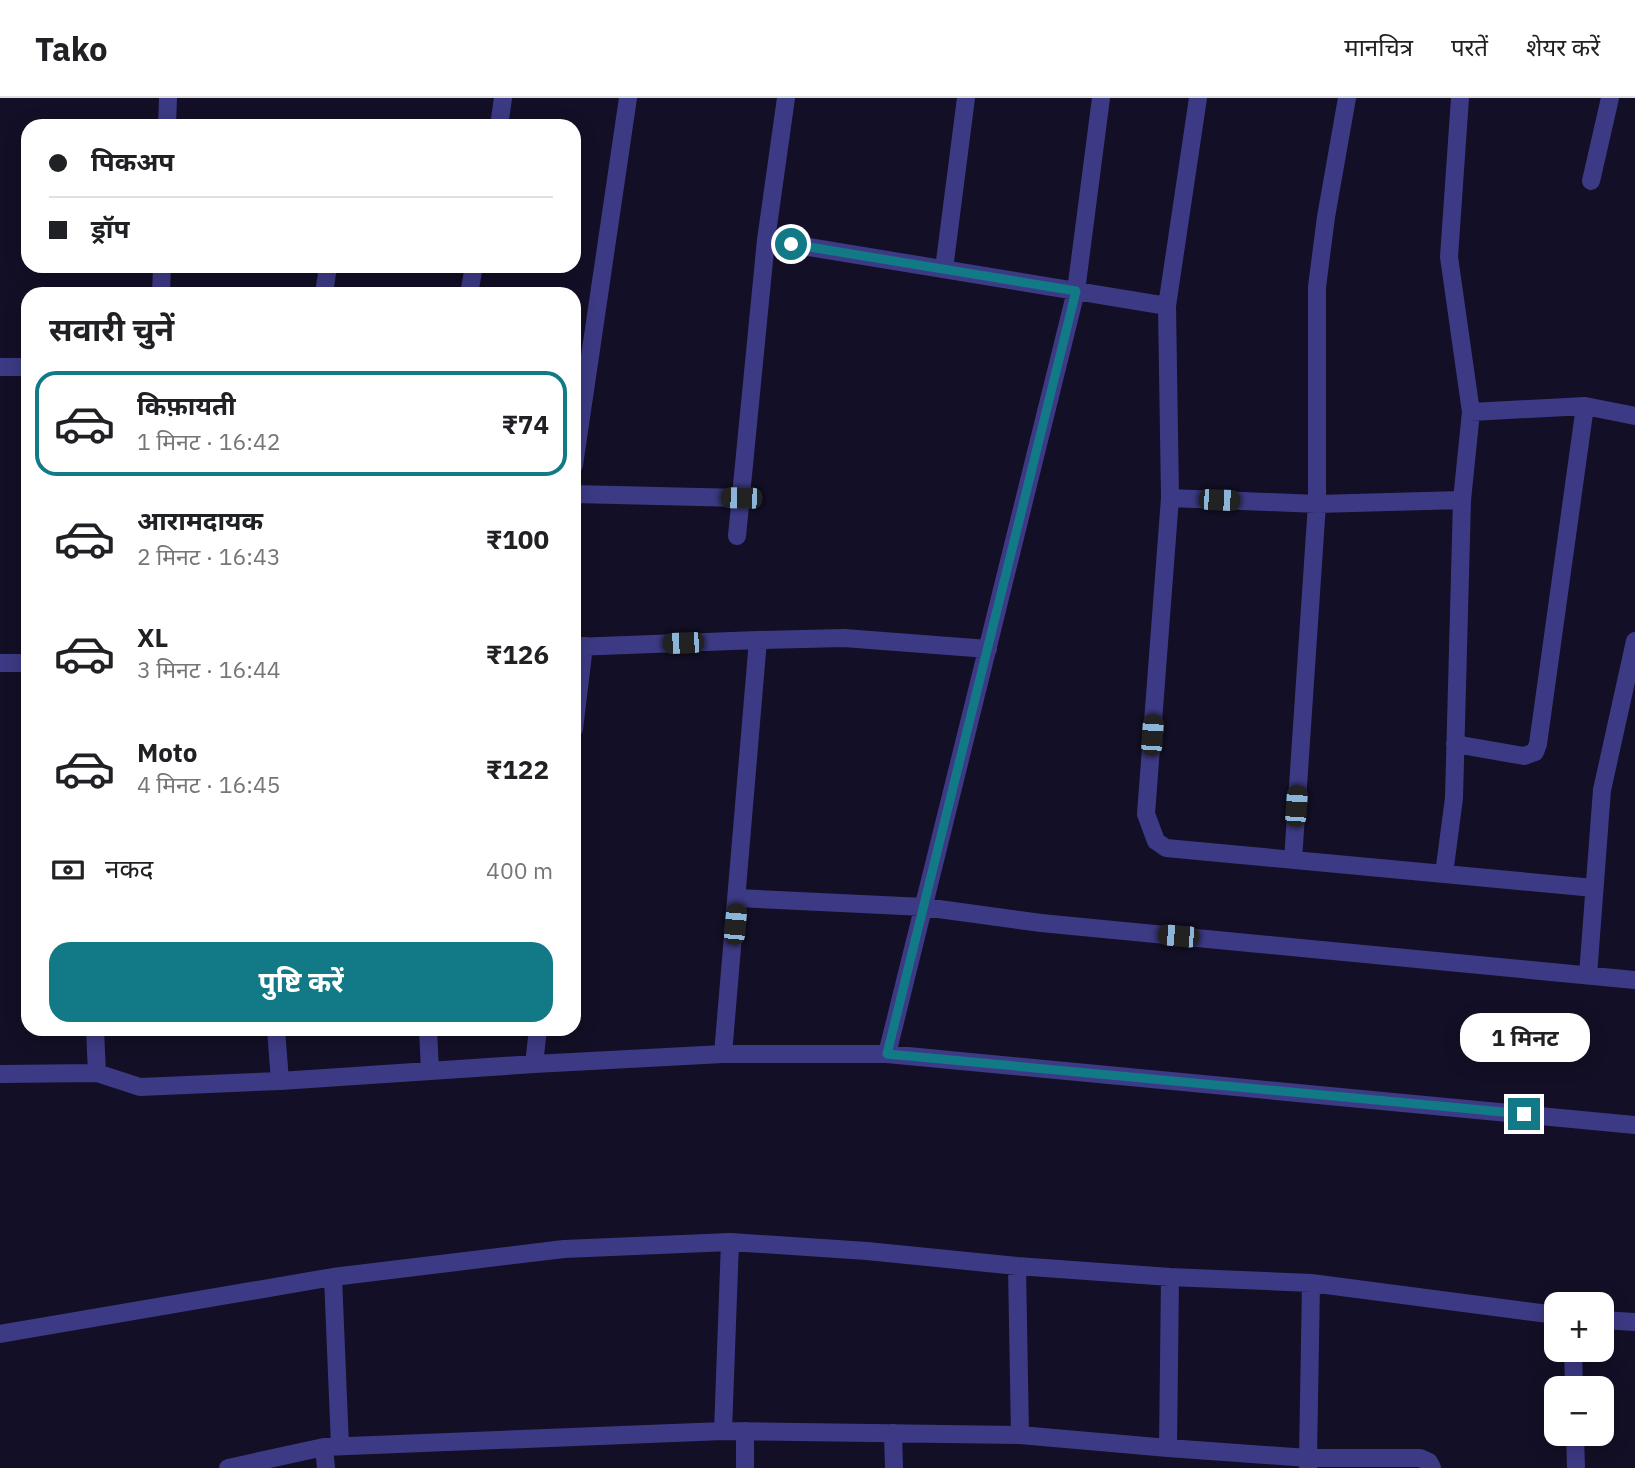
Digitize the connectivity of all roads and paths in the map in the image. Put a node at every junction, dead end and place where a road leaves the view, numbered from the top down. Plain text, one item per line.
1 (168, 98) edge
2 (503, 98) edge
3 (628, 98) edge
4 (786, 98) edge
5 (966, 98) edge
6 (1101, 98) edge
7 (1198, 98) edge
8 (1347, 98) edge
9 (1460, 98) edge
10 (1610, 98) edge
11 (167, 119) edge
12 (500, 119) edge
13 (1591, 181) dead end
14 (766, 240) junction
15 (944, 269) junction
16 (1076, 291) junction
17 (1167, 306) junction
18 (0, 367) edge
19 (21, 367) edge
20 (1585, 406) junction
21 (1471, 412) junction
22 (1635, 416) edge
23 (581, 417) edge
24 (581, 494) edge
25 (741, 498) junction
26 (1170, 498) junction
27 (1462, 500) junction
28 (1317, 504) junction
29 (737, 537) dead end
30 (758, 640) junction
31 (1635, 641) edge
32 (581, 646) edge
33 (988, 649) junction
34 (0, 663) edge
35 (21, 663) edge
36 (1455, 744) junction
37 (1293, 860) junction
38 (1444, 874) junction
39 (1594, 888) junction
40 (737, 898) junction
41 (925, 907) junction
42 (1588, 975) junction
43 (1635, 980) edge
44 (95, 1036) edge
45 (277, 1036) edge
46 (428, 1036) edge
47 (537, 1036) edge
48 (723, 1054) junction
49 (887, 1054) junction
50 (534, 1064) junction
51 (430, 1071) junction
52 (97, 1073) junction
53 (0, 1074) edge
54 (281, 1082) junction
55 (1635, 1125) edge
56 (730, 1242) junction
57 (1017, 1266) junction
58 (333, 1277) junction
59 (1170, 1277) junction
60 (1311, 1283) junction
61 (1544, 1313) edge
62 (1614, 1321) edge
63 (1635, 1322) edge
64 (0, 1334) edge
65 (723, 1431) junction
66 (745, 1431) junction
67 (893, 1433) junction
68 (1020, 1435) junction
69 (1575, 1446) edge
70 (332, 1447) junction
71 (1168, 1448) junction
72 (1308, 1463) edge
73 (228, 1468) edge
74 (326, 1468) edge
75 (745, 1468) edge
76 (894, 1468) edge
77 (1432, 1468) edge
78 (1576, 1468) edge

1 - 11 street
2 - 12 street
3 - 23 street
4 - 14 street
5 - 15 street
6 - 16 street
7 - 17 street
8 - 28 street
9 - 21 street
10 - 13 street
14 - 15 street
14 - 25 street
15 - 16 street
16 - 17 street
16 - 33 street
17 - 26 street
18 - 19 street
20 - 21 street
20 - 22 street
20 - 36 street
21 - 27 street
24 - 25 street
25 - 29 street
26 - 28 street
26 - 37 street
27 - 28 street
27 - 36 street
28 - 37 street
30 - 32 street
30 - 33 street
30 - 40 street
31 - 39 street
33 - 41 street
34 - 35 street
36 - 38 street
37 - 38 street
38 - 39 street
39 - 42 street
40 - 41 street
40 - 48 street
41 - 42 street
41 - 49 street
42 - 43 street
44 - 52 street
45 - 54 street
46 - 51 street
47 - 50 street
48 - 49 street
48 - 50 street
49 - 55 street
50 - 51 street
51 - 54 street
52 - 53 street
52 - 54 street
56 - 57 street
56 - 58 street
56 - 65 street
57 - 59 street
57 - 68 street
58 - 64 street
58 - 70 street
59 - 60 street
59 - 71 street
60 - 61 street
60 - 72 street
62 - 63 street
65 - 66 street
65 - 70 street
66 - 67 street
66 - 75 street
67 - 68 street
67 - 76 street
68 - 71 street
69 - 78 street
70 - 73 street
70 - 74 street
71 - 72 street
72 - 77 street

